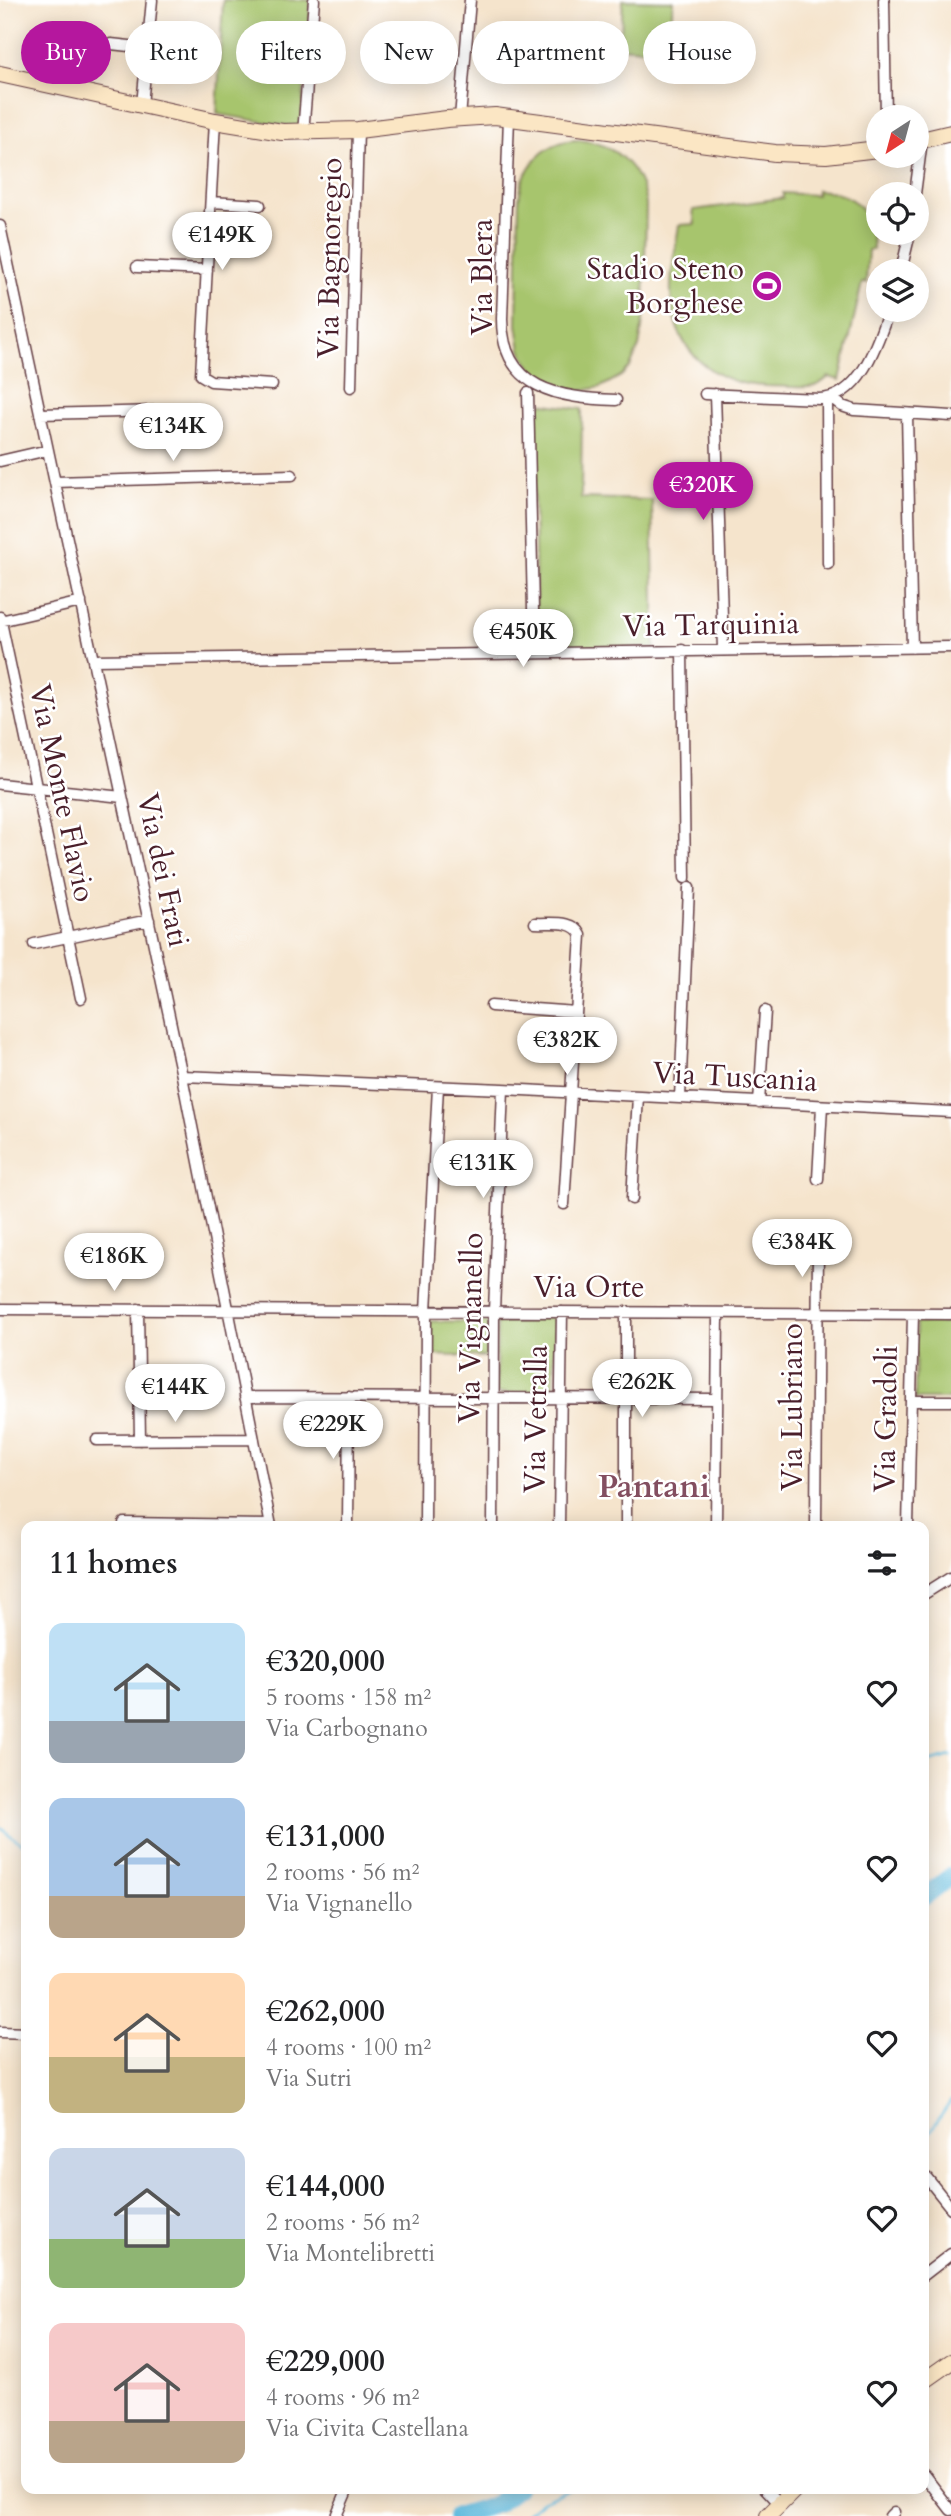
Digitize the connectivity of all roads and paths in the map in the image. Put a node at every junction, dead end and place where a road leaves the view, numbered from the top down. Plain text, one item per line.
1 (152, 0) edge
2 (314, 0) edge
3 (470, 0) edge
4 (884, 0) edge
5 (150, 21) edge
6 (111, 44) dead end
7 (125, 46) edge
8 (0, 74) edge
9 (144, 84) edge
10 (142, 105) junction
11 (887, 105) edge
12 (509, 117) junction
13 (460, 118) junction
14 (215, 121) junction
15 (358, 130) junction
16 (303, 133) junction
17 (951, 133) edge
18 (929, 138) edge
19 (866, 150) edge
20 (211, 202) junction
21 (260, 205) dead end
22 (0, 226) edge
23 (2, 243) edge
24 (136, 267) dead end
25 (206, 270) junction
26 (0, 292) edge
27 (14, 293) junction
28 (884, 322) edge
29 (272, 386) dead end
30 (351, 387) dead end
31 (528, 393) dead end
32 (830, 398) junction
33 (617, 400) dead end
34 (201, 410) dead end
35 (40, 414) junction
36 (907, 414) junction
37 (951, 416) edge
38 (48, 450) junction
39 (0, 461) edge
40 (292, 475) dead end
41 (55, 482) junction
42 (828, 564) dead end
43 (81, 602) junction
44 (0, 620) edge
45 (912, 648) junction
46 (951, 648) edge
47 (723, 649) junction
48 (682, 650) junction
49 (534, 653) junction
50 (94, 660) junction
51 (0, 784) edge
52 (36, 787) junction
53 (122, 797) junction
54 (149, 920) junction
55 (535, 923) dead end
56 (68, 937) junction
57 (34, 944) dead end
58 (81, 998) dead end
59 (491, 1006) dead end
60 (765, 1011) dead end
61 (576, 1012) junction
62 (181, 1076) junction
63 (438, 1087) junction
64 (503, 1089) junction
65 (571, 1093) junction
66 (638, 1096) junction
67 (680, 1098) junction
68 (760, 1102) junction
69 (822, 1106) junction
70 (951, 1112) edge
71 (818, 1179) dead end
72 (632, 1199) dead end
73 (564, 1204) dead end
74 (818, 1246) dead end
75 (0, 1309) edge
76 (138, 1309) junction
77 (228, 1310) junction
78 (426, 1311) junction
79 (494, 1311) junction
80 (562, 1312) junction
81 (626, 1312) junction
82 (718, 1313) junction
83 (817, 1313) junction
84 (913, 1314) junction
85 (951, 1314) edge
86 (244, 1396) junction
87 (349, 1397) junction
88 (425, 1397) junction
89 (494, 1398) junction
90 (561, 1398) junction
91 (626, 1398) junction
92 (717, 1399) junction
93 (911, 1401) junction
94 (951, 1401) edge
95 (254, 1439) junction
96 (97, 1440) dead end
97 (140, 1440) junction
98 (270, 1521) edge
99 (348, 1521) edge
100 (425, 1521) edge
101 (493, 1521) edge
102 (559, 1521) edge
103 (626, 1521) edge
104 (716, 1521) edge
105 (816, 1521) edge
106 (908, 1521) edge
107 (951, 1577) edge
108 (929, 1591) edge
109 (0, 2032) edge
110 (21, 2033) edge
111 (929, 2180) edge
112 (951, 2208) edge
113 (951, 2254) edge
114 (929, 2271) edge
115 (951, 2362) edge
116 (929, 2374) edge
117 (929, 2481) edge
118 (345, 2494) edge
119 (771, 2494) edge
120 (790, 2494) edge
121 (780, 2504) junction
122 (951, 2510) edge
123 (336, 2516) edge
124 (768, 2516) edge

1 - 5 street
2 - 16 street
3 - 13 street
4 - 11 street
6 - 7 street
8 - 10 main road
9 - 10 street
10 - 14 main road
12 - 13 main road
12 - 19 main road
12 - 33 street, Via Blera
13 - 15 main road
14 - 16 main road
14 - 20 street
15 - 16 main road
15 - 30 street, Via Bagnoregio
17 - 18 main road
20 - 21 street
20 - 25 street
22 - 23 street, Via dei Frati
23 - 27 street, Via dei Frati
24 - 25 street
25 - 29 street
26 - 27 street
27 - 35 street, Via dei Frati
28 - 32 street
31 - 49 street
32 - 36 street
32 - 42 street
32 - 47 street
34 - 35 street
35 - 38 street, Via dei Frati
36 - 37 street
36 - 45 street
38 - 39 street
38 - 41 street, Via dei Frati
40 - 41 street
41 - 43 street, Via dei Frati
43 - 44 street
43 - 50 street, Via dei Frati
44 - 52 street, Via Monte Flavio
45 - 46 street, Via Tarquinia
45 - 47 street, Via Tarquinia
47 - 48 street, Via Tarquinia
48 - 49 street, Via Tarquinia
48 - 67 street
49 - 50 street, Via Tarquinia
50 - 53 street, Via dei Frati
51 - 52 street
52 - 53 street
52 - 56 street, Via Monte Flavio
53 - 54 street, Via dei Frati
54 - 56 street, Via Monte Flavio
54 - 62 street, Via dei Frati
55 - 61 street
56 - 57 street, Via Monte Flavio
56 - 58 street, Via Monte Flavio
59 - 61 street
60 - 68 street
61 - 65 street
62 - 63 street, Via Tuscania
62 - 77 street, Via dei Frati
63 - 64 street, Via Tuscania
63 - 78 street
64 - 65 street, Via Tuscania
64 - 79 street, Via Vignanello
65 - 66 street, Via Tuscania
65 - 73 street
66 - 67 street, Via Tuscania
66 - 72 street
67 - 68 street, Via Tuscania
68 - 69 street, Via Tuscania
69 - 70 street, Via Tuscania
69 - 71 street
74 - 83 street, Via Lubriano
75 - 76 street, Via Orte
76 - 77 street, Via Orte
76 - 97 street
77 - 78 street, Via Orte
77 - 86 street, Via dei Frati
78 - 79 street, Via Orte
78 - 88 street
79 - 80 street, Via Orte
79 - 89 street, Via Vignanello
80 - 81 street, Via Orte
80 - 90 street, Via Vetralla
81 - 82 street, Via Orte
81 - 91 street
82 - 83 street, Via Orte
82 - 92 street
83 - 84 street, Via Orte
83 - 105 street, Via Lubriano
84 - 85 street, Via Orte
84 - 93 street, Via Gradoli
86 - 87 street
86 - 95 street, Via dei Frati
87 - 88 street
87 - 99 street
88 - 89 street
88 - 100 street
89 - 90 street
89 - 101 street, Via Vignanello
90 - 91 street
90 - 102 street, Via Vetralla
91 - 92 street
91 - 103 street
92 - 104 street
93 - 94 street
93 - 106 street, Via Gradoli
95 - 97 street
95 - 98 street, Via dei Frati
96 - 97 street
107 - 108 street
109 - 110 street
111 - 112 street
113 - 114 street
115 - 116 main road
117 - 122 street
118 - 123 street
119 - 121 street
120 - 121 main road
121 - 124 main road

